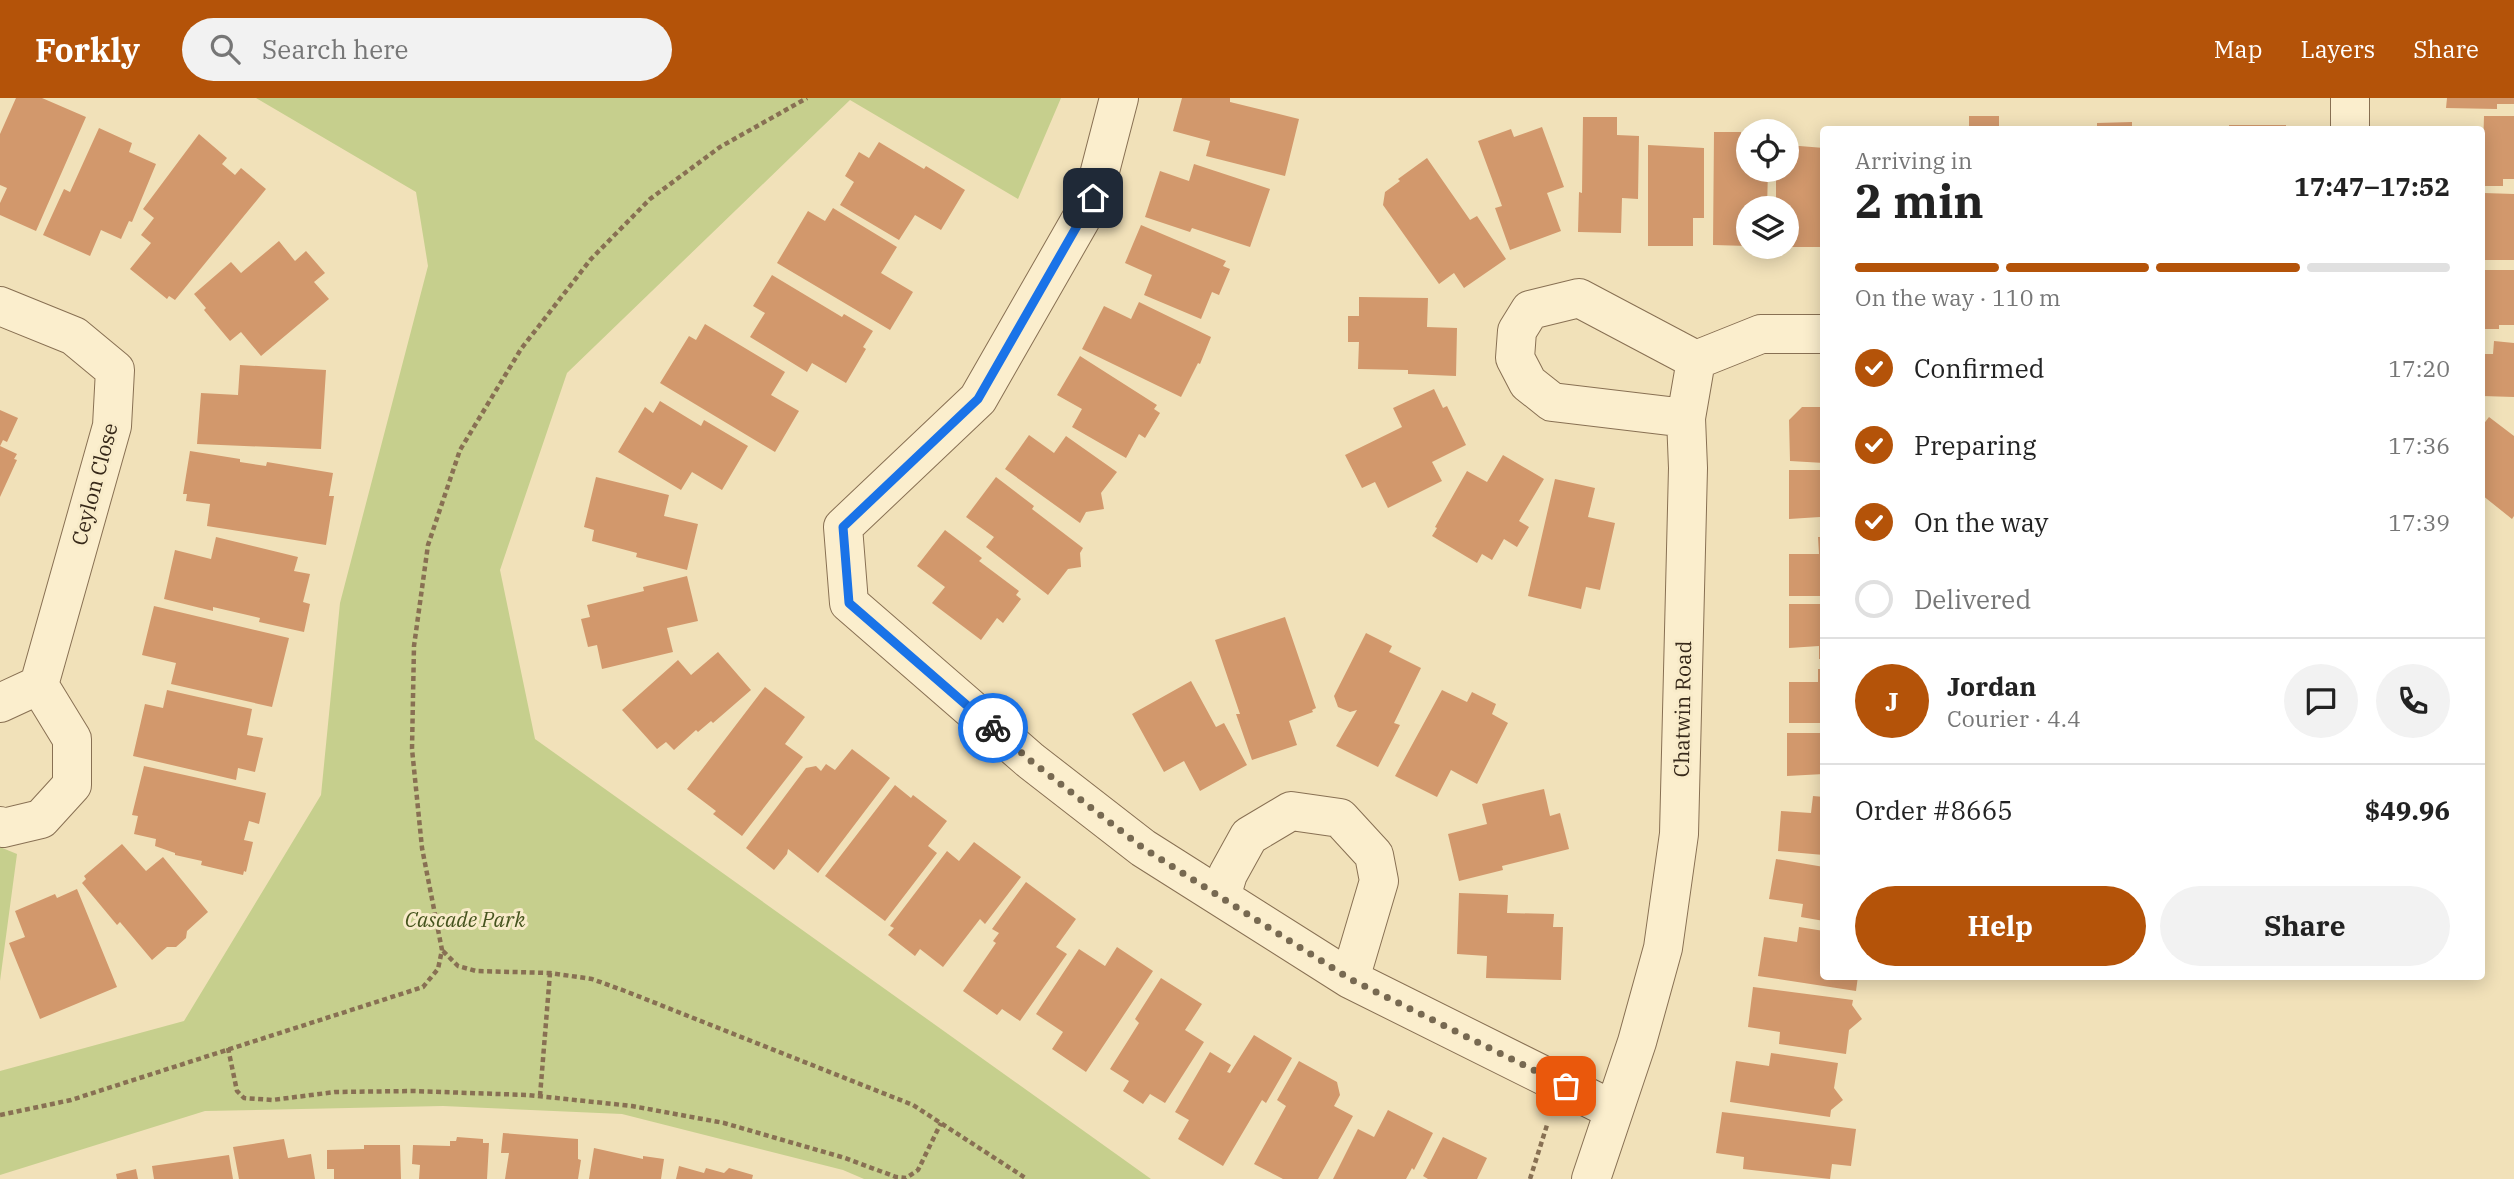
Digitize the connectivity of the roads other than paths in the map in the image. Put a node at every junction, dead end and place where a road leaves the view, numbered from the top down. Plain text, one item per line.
1 (1119, 98) edge
2 (2350, 98) edge
3 (2350, 126) edge
4 (0, 306) edge
5 (1820, 334) edge
6 (1696, 360) junction
7 (1686, 418) junction
8 (39, 685) junction
9 (0, 704) edge
10 (0, 826) edge
11 (1221, 897) junction
12 (1350, 979) junction
13 (1614, 1110) junction
14 (1591, 1179) edge

1 - 11 street
2 - 3 street
4 - 8 street, Ceylon Close
5 - 6 street
6 - 7 street, Chatwin Road
6 - 7 street
7 - 13 street, Chatwin Road
8 - 9 street
8 - 10 street
11 - 12 street
11 - 12 street
12 - 13 street
13 - 14 street, Chatwin Road

